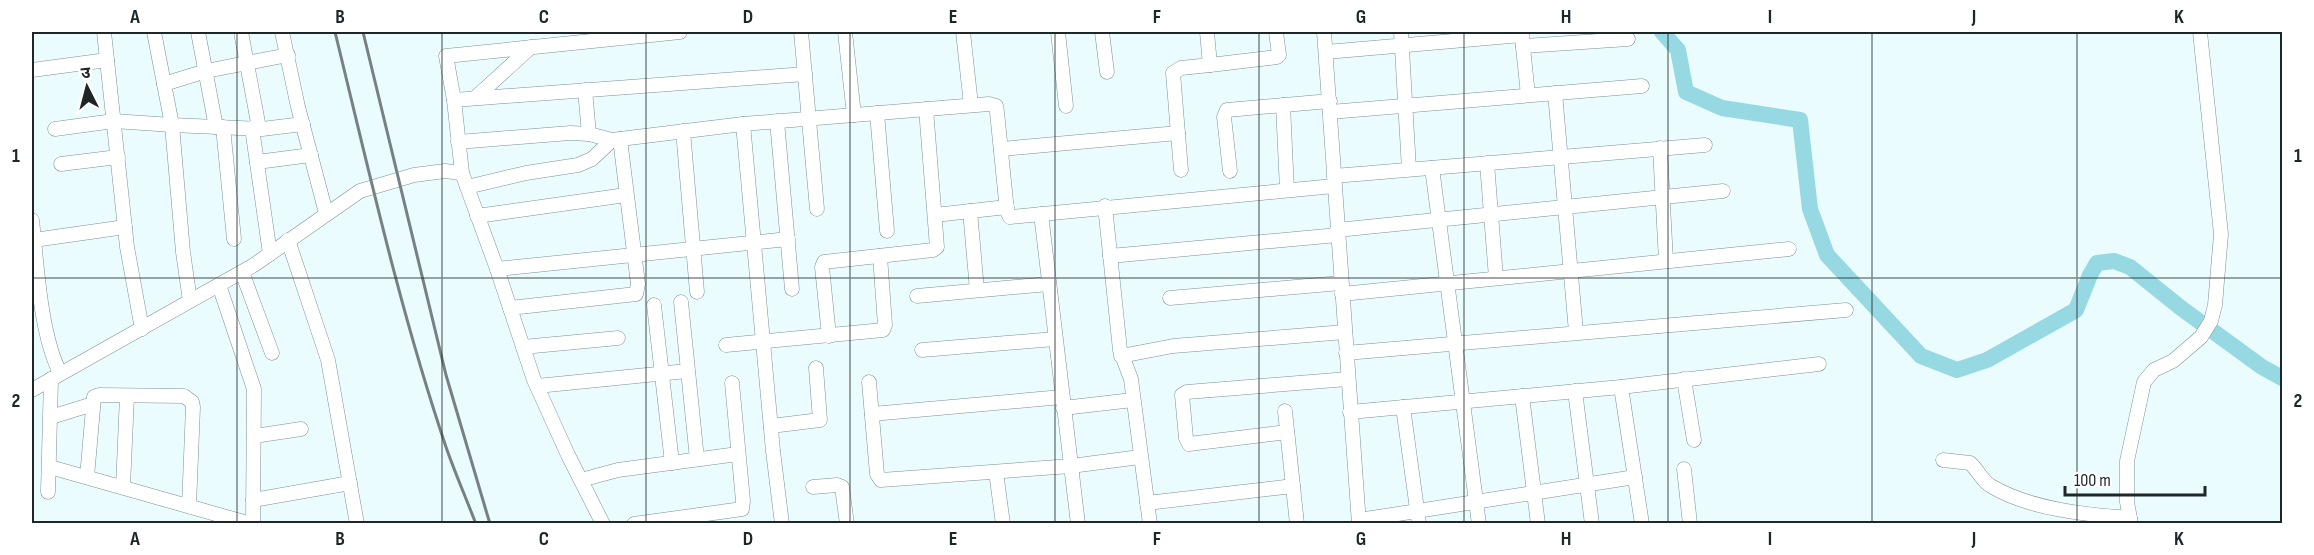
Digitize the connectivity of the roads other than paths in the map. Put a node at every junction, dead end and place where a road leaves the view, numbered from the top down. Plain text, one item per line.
1 (104, 32) edge
2 (154, 32) edge
3 (198, 32) edge
4 (241, 32) edge
5 (282, 32) edge
6 (680, 32) edge
7 (801, 32) edge
8 (845, 32) edge
9 (963, 32) edge
10 (1058, 32) edge
11 (1102, 32) edge
12 (1207, 32) edge
13 (1276, 32) edge
14 (1324, 32) edge
15 (2200, 32) edge
16 (1458, 36) edge
17 (1402, 38) edge
18 (1522, 38) edge
19 (1628, 39) dead end
20 (531, 47) junction
21 (1326, 52) junction
22 (288, 55) junction
23 (107, 60) junction
24 (247, 63) junction
25 (1210, 65) junction
26 (32, 70) edge
27 (206, 71) junction
28 (1107, 72) dead end
29 (805, 74) junction
30 (164, 84) junction
31 (1642, 86) dead end
32 (585, 90) junction
33 (1555, 93) junction
34 (1528, 95) junction
35 (475, 99) junction
36 (454, 100) junction
37 (971, 105) junction
38 (1283, 105) junction
39 (1407, 105) junction
40 (1066, 106) dead end
41 (1330, 107) junction
42 (926, 109) junction
43 (877, 113) junction
44 (854, 115) junction
45 (809, 118) junction
46 (114, 121) junction
47 (777, 121) junction
48 (303, 124) junction
49 (743, 124) junction
50 (172, 125) junction
51 (219, 127) junction
52 (256, 128) junction
53 (55, 129) dead end
54 (683, 131) junction
55 (1178, 133) junction
56 (589, 134) junction
57 (616, 140) junction
58 (458, 142) junction
59 (1705, 145) dead end
60 (1660, 148) junction
61 (1001, 149) junction
62 (311, 155) junction
63 (118, 157) junction
64 (1559, 157) junction
65 (257, 162) junction
66 (1487, 163) junction
67 (61, 164) dead end
68 (1432, 168) junction
69 (1181, 170) dead end
70 (1409, 170) junction
71 (1230, 171) dead end
72 (462, 173) junction
73 (1334, 181) junction
74 (467, 187) junction
75 (1287, 190) junction
76 (1723, 191) dead end
77 (626, 195) junction
78 (1662, 197) junction
79 (1105, 206) junction
80 (1006, 207) junction
81 (1563, 207) junction
82 (817, 209) dead end
83 (970, 211) junction
84 (326, 213) junction
85 (1041, 214) junction
86 (1492, 214) junction
87 (935, 215) junction
88 (477, 216) junction
89 (32, 220) edge
90 (1440, 220) junction
91 (125, 227) junction
92 (887, 231) dead end
93 (1338, 232) junction
94 (234, 239) dead end
95 (788, 239) junction
96 (34, 240) junction
97 (288, 240) junction
98 (753, 242) junction
99 (692, 249) junction
100 (1788, 249) dead end
101 (270, 254) junction
102 (634, 254) junction
103 (880, 256) junction
104 (1110, 256) junction
105 (1666, 261) junction
106 (497, 268) junction
107 (1570, 271) junction
108 (242, 272) junction
109 (1496, 279) junction
110 (1448, 283) junction
111 (1049, 284) junction
112 (219, 285) junction
113 (1342, 288) junction
114 (792, 289) dead end
115 (977, 290) junction
116 (698, 292) dead end
117 (917, 296) dead end
118 (1170, 298) dead end
119 (190, 302) junction
120 (681, 302) dead end
121 (654, 305) dead end
122 (510, 308) junction
123 (1846, 309) dead end
124 (142, 329) junction
125 (1345, 332) junction
126 (1576, 332) junction
127 (829, 336) junction
128 (618, 338) dead end
129 (1055, 339) junction
130 (763, 342) junction
131 (1455, 342) junction
132 (726, 345) dead end
133 (523, 347) junction
134 (922, 350) dead end
135 (1346, 352) junction
136 (272, 353) dead end
137 (1121, 356) junction
138 (1819, 364) dead end
139 (816, 368) dead end
140 (687, 371) junction
141 (663, 373) junction
142 (56, 376) junction
143 (1348, 379) junction
144 (1684, 379) junction
145 (869, 382) dead end
146 (732, 383) dead end
147 (537, 386) junction
148 (1622, 387) junction
149 (32, 390) edge
150 (1575, 391) junction
151 (127, 396) junction
152 (1522, 396) junction
153 (1133, 400) junction
154 (1063, 402) junction
155 (1463, 402) junction
156 (93, 404) junction
157 (1403, 407) junction
158 (1285, 411) dead end
159 (1350, 412) junction
160 (872, 414) junction
161 (51, 417) junction
162 (771, 426) junction
163 (301, 429) dead end
164 (1287, 432) junction
165 (254, 436) junction
166 (1694, 440) dead end
167 (738, 454) junction
168 (1140, 458) junction
169 (697, 459) junction
170 (1943, 460) dead end
171 (672, 463) junction
172 (1071, 466) junction
173 (50, 467) junction
174 (1684, 469) dead end
175 (996, 472) junction
176 (87, 477) junction
177 (1635, 477) junction
178 (581, 480) junction
179 (350, 483) junction
180 (1587, 485) junction
181 (1293, 486) junction
182 (123, 487) junction
183 (813, 487) dead end
184 (48, 492) dead end
185 (1534, 493) junction
186 (253, 500) junction
187 (1476, 502) junction
188 (1147, 503) junction
189 (189, 506) junction
190 (1418, 517) edge
191 (2131, 521) edge
192 (1359, 522) edge
193 (252, 524) edge
194 (357, 524) edge
195 (603, 524) edge
196 (634, 524) edge
197 (782, 524) edge
198 (848, 524) edge
199 (1003, 524) edge
200 (1078, 524) edge
201 (1150, 524) edge
202 (1298, 524) edge
203 (1479, 524) edge
204 (1538, 524) edge
205 (1592, 524) edge
206 (1642, 524) edge
207 (1690, 524) edge

1 - 23 street
2 - 30 street
3 - 27 street
4 - 24 street
5 - 22 street
6 - 20 street
7 - 29 street
8 - 44 street
9 - 37 street
10 - 40 street
11 - 28 street
12 - 25 street
13 - 25 street
14 - 21 street
15 - 191 street
16 - 17 street
16 - 18 street
17 - 21 street
17 - 39 street
18 - 19 street
18 - 34 street
20 - 35 street
20 - 36 street
21 - 41 street
22 - 24 street
22 - 48 street
23 - 26 street
23 - 46 street
24 - 27 street
24 - 52 street
25 - 55 street
27 - 30 street
27 - 51 street
29 - 32 street
29 - 45 street
30 - 50 street
31 - 33 street
32 - 35 street
32 - 56 street
33 - 34 street
33 - 64 street
34 - 39 street
35 - 36 street
36 - 58 street
37 - 42 street
37 - 61 street
38 - 41 street
38 - 71 street
38 - 75 street
39 - 41 street
39 - 70 street
41 - 73 street
42 - 43 street
42 - 87 street
43 - 44 street
43 - 92 street
44 - 45 street
45 - 47 street
45 - 82 street
46 - 50 street
46 - 53 street
46 - 63 street
47 - 49 street
47 - 95 street
48 - 52 street
48 - 62 street
49 - 54 street
49 - 98 street
50 - 51 street
50 - 119 street
51 - 52 street
51 - 94 street
52 - 65 street
54 - 57 street
54 - 99 street
55 - 61 street
55 - 69 street
56 - 57 street
56 - 58 street
57 - 74 street
57 - 77 street
58 - 72 street
59 - 60 street
60 - 64 street
60 - 78 street
61 - 80 street
62 - 65 street
62 - 84 street
63 - 67 street
63 - 91 street
64 - 66 street
64 - 81 street
65 - 101 street
66 - 68 street
66 - 86 street
68 - 70 street
68 - 90 street
70 - 73 street
72 - 74 street
72 - 84 street
73 - 75 street
73 - 93 street
74 - 88 street
75 - 79 street
76 - 78 street
77 - 88 street
77 - 102 street
78 - 81 street
78 - 105 street
79 - 85 street
79 - 104 street
80 - 83 street
80 - 85 street
81 - 86 street
81 - 107 street
83 - 87 street
83 - 115 street
84 - 97 street
85 - 111 street
86 - 90 street
86 - 109 street
87 - 103 street
88 - 106 street
89 - 96 street
90 - 93 street
90 - 110 street
91 - 96 street
91 - 124 street
93 - 104 street
93 - 113 street
95 - 98 street
95 - 114 street
96 - 142 street
97 - 101 street
97 - 179 street
98 - 99 street
98 - 130 street
99 - 102 street
99 - 116 street
100 - 105 street
101 - 108 street
102 - 106 street
102 - 122 street
103 - 127 street
103 - 127 street
104 - 137 street
105 - 107 street
106 - 122 street
107 - 109 street
107 - 126 street
108 - 112 street
108 - 136 street
109 - 110 street
110 - 113 street
110 - 131 street
111 - 115 street
111 - 129 street
112 - 119 street
112 - 165 street
113 - 118 street
113 - 125 street
115 - 117 street
119 - 124 street
120 - 140 street
121 - 141 street
122 - 133 street
123 - 126 street
124 - 142 street
125 - 135 street
125 - 137 street
126 - 131 street
127 - 130 street
128 - 133 street
129 - 134 street
129 - 154 street
130 - 132 street
130 - 162 street
131 - 135 street
131 - 155 street
133 - 147 street
135 - 143 street
137 - 153 street
138 - 144 street
139 - 162 street
140 - 141 street
140 - 169 street
141 - 147 street
141 - 171 street
142 - 149 street
142 - 161 street
143 - 159 street
143 - 164 street
144 - 148 street
144 - 166 street
145 - 160 street
146 - 167 street
147 - 178 street
148 - 150 street
148 - 177 street
150 - 152 street
150 - 180 street
151 - 156 street
151 - 182 street
151 - 189 street
152 - 155 street
152 - 185 street
153 - 154 street
153 - 168 street
154 - 160 street
154 - 172 street
155 - 157 street
155 - 187 street
156 - 161 street
156 - 176 street
157 - 159 street
157 - 190 street
158 - 164 street
159 - 192 street
160 - 175 street
161 - 173 street
162 - 197 street
163 - 165 street
164 - 181 street
165 - 186 street
167 - 169 street
167 - 196 street
168 - 172 street
168 - 188 street
169 - 171 street
170 - 191 street
171 - 178 street
172 - 175 street
172 - 200 street
173 - 176 street
173 - 184 street
174 - 207 street
175 - 199 street
176 - 182 street
177 - 180 street
177 - 206 street
178 - 195 street
179 - 186 street
179 - 194 street
180 - 185 street
180 - 205 street
181 - 188 street
181 - 202 street
182 - 189 street
183 - 198 street
185 - 187 street
185 - 204 street
186 - 193 street
187 - 190 street
187 - 203 street
188 - 201 street
189 - 193 street
190 - 192 street

